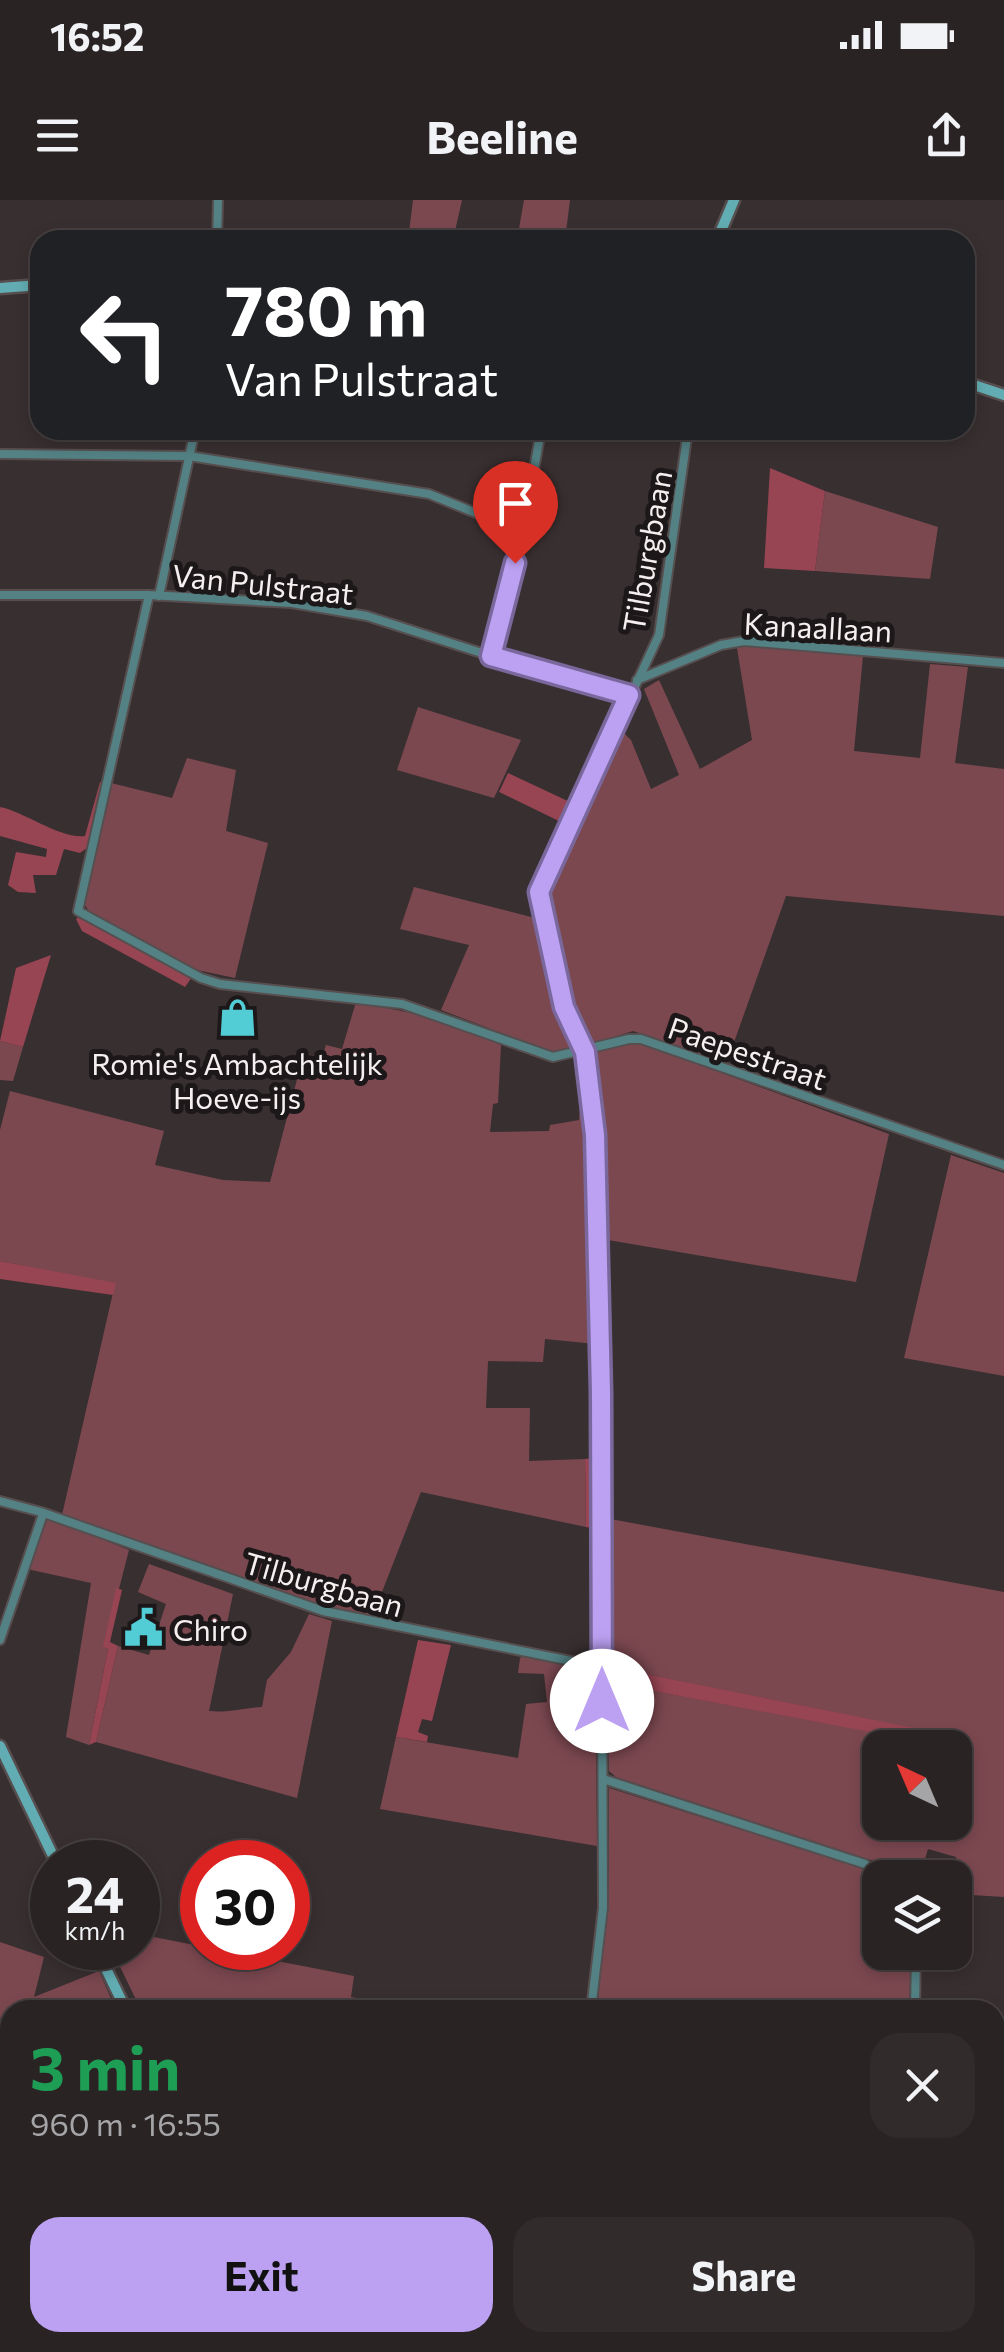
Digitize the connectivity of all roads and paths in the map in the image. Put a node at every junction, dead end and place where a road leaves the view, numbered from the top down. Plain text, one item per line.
1 (218, 200) edge
2 (734, 200) edge
3 (217, 230) edge
4 (721, 230) edge
5 (30, 286) edge
6 (0, 288) edge
7 (975, 385) edge
8 (1004, 395) edge
9 (193, 440) edge
10 (539, 440) edge
11 (687, 440) edge
12 (0, 454) edge
13 (189, 456) junction
14 (523, 532) junction
15 (0, 595) edge
16 (154, 596) junction
17 (491, 656) junction
18 (1004, 663) edge
19 (637, 680) junction
20 (629, 695) junction
21 (585, 1052) junction
22 (1004, 1166) edge
23 (0, 1501) edge
24 (43, 1514) junction
25 (0, 1640) edge
26 (602, 1667) junction
27 (0, 1746) edge
28 (603, 1779) junction
29 (45, 1840) edge
30 (862, 1863) edge
31 (107, 1970) edge
32 (916, 1970) edge
33 (121, 2000) edge
34 (592, 2000) edge
35 (915, 2000) edge

1 - 3 street
2 - 4 street
5 - 6 street
7 - 8 street
9 - 13 street
10 - 14 street
11 - 19 street, Tilburgbaan
12 - 13 street
13 - 14 street
13 - 16 street
14 - 17 street
15 - 16 street, Van Pulstraat
16 - 17 street, Van Pulstraat
16 - 21 street, Paepestraat
17 - 20 street, Van Pulstraat
18 - 19 street, Kanaallaan
19 - 20 street, Tilburgbaan
20 - 21 street, Tilburgbaan
21 - 22 street, Paepestraat
21 - 26 street, Tilburgbaan
23 - 24 street, Tilburgbaan
24 - 25 street
24 - 26 street, Tilburgbaan
26 - 28 street, Tilburgbaan
27 - 29 street
28 - 30 street
28 - 34 street, Tilburgbaan
31 - 33 street
32 - 35 street

